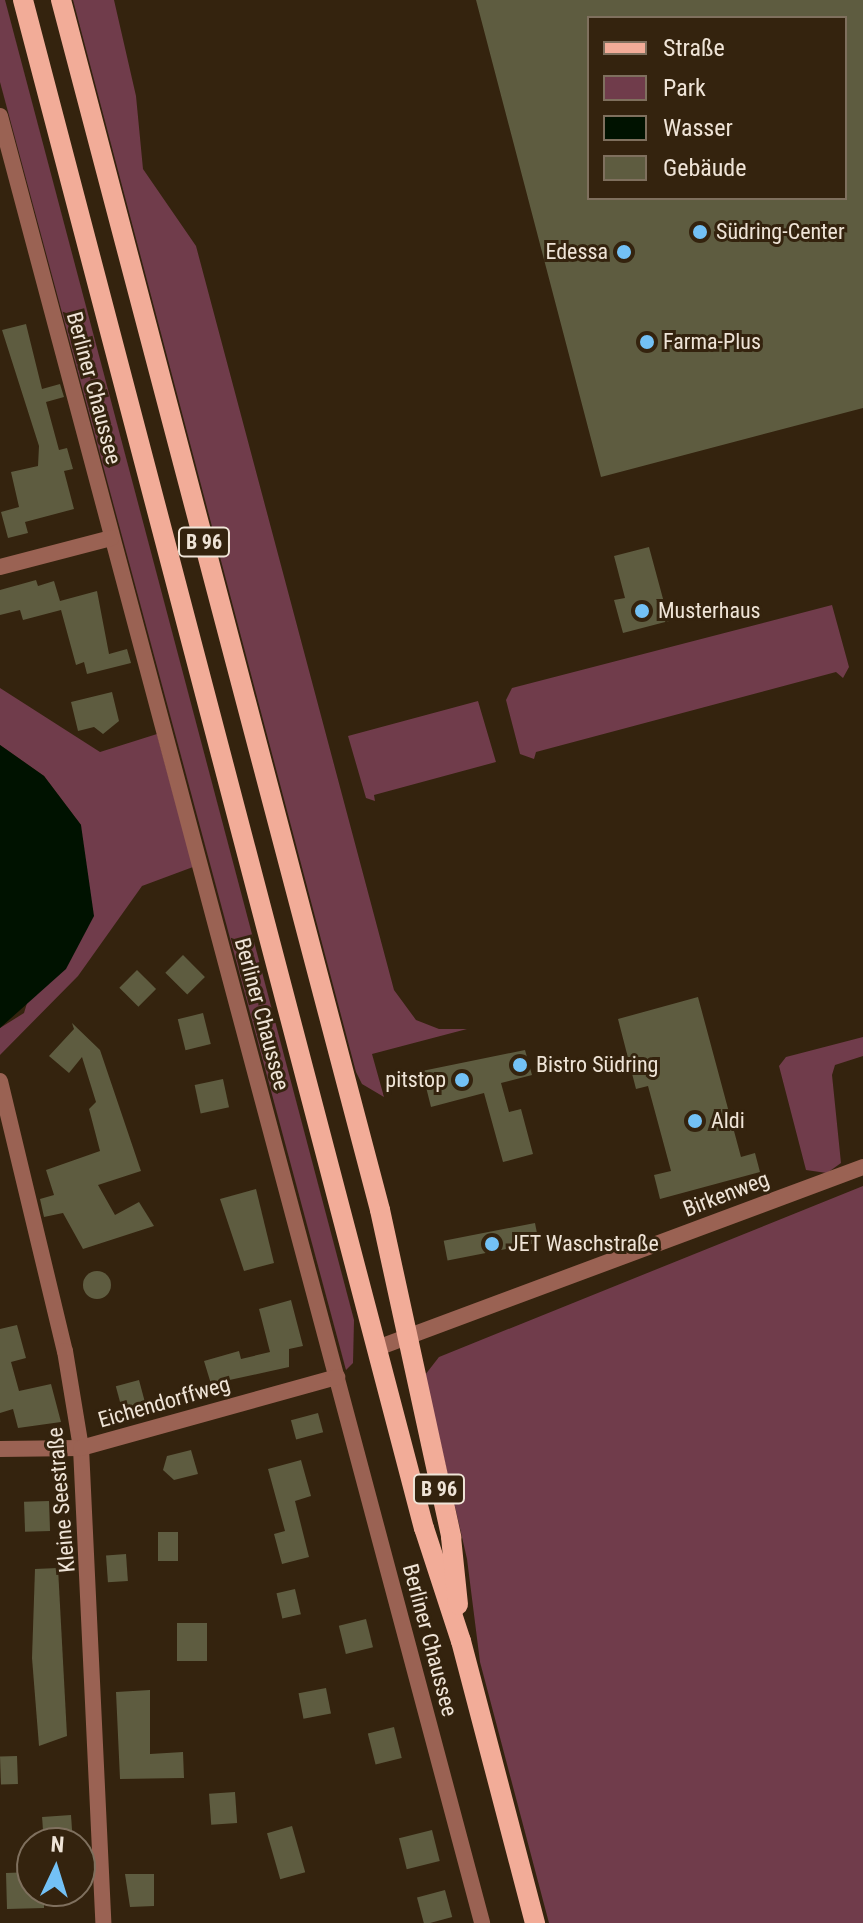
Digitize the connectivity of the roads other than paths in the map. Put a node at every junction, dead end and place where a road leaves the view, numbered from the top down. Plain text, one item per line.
1 (23, 0) edge
2 (61, 0) edge
3 (0, 116) edge
4 (111, 538) junction
5 (0, 567) edge
6 (0, 1081) edge
7 (863, 1167) edge
8 (406, 1340) junction
9 (380, 1347) junction
10 (337, 1377) junction
11 (81, 1448) junction
12 (0, 1449) edge
13 (461, 1641) junction
14 (103, 1923) edge
15 (482, 1923) edge
16 (535, 1923) edge

1 - 9 main road, B 96
2 - 8 main road, B 96
3 - 4 street, Berliner Chaussee
4 - 5 street
4 - 10 street, Berliner Chaussee
6 - 11 street, Kleine Seestraße
7 - 8 street, Birkenweg
8 - 9 street, Birkenweg
8 - 13 main road, B 96
9 - 13 main road, B 96
10 - 11 street, Eichendorffweg
10 - 15 street, Berliner Chaussee
11 - 12 street, Eichendorffweg
11 - 14 street, Kleine Seestraße
13 - 16 main road, B 96

